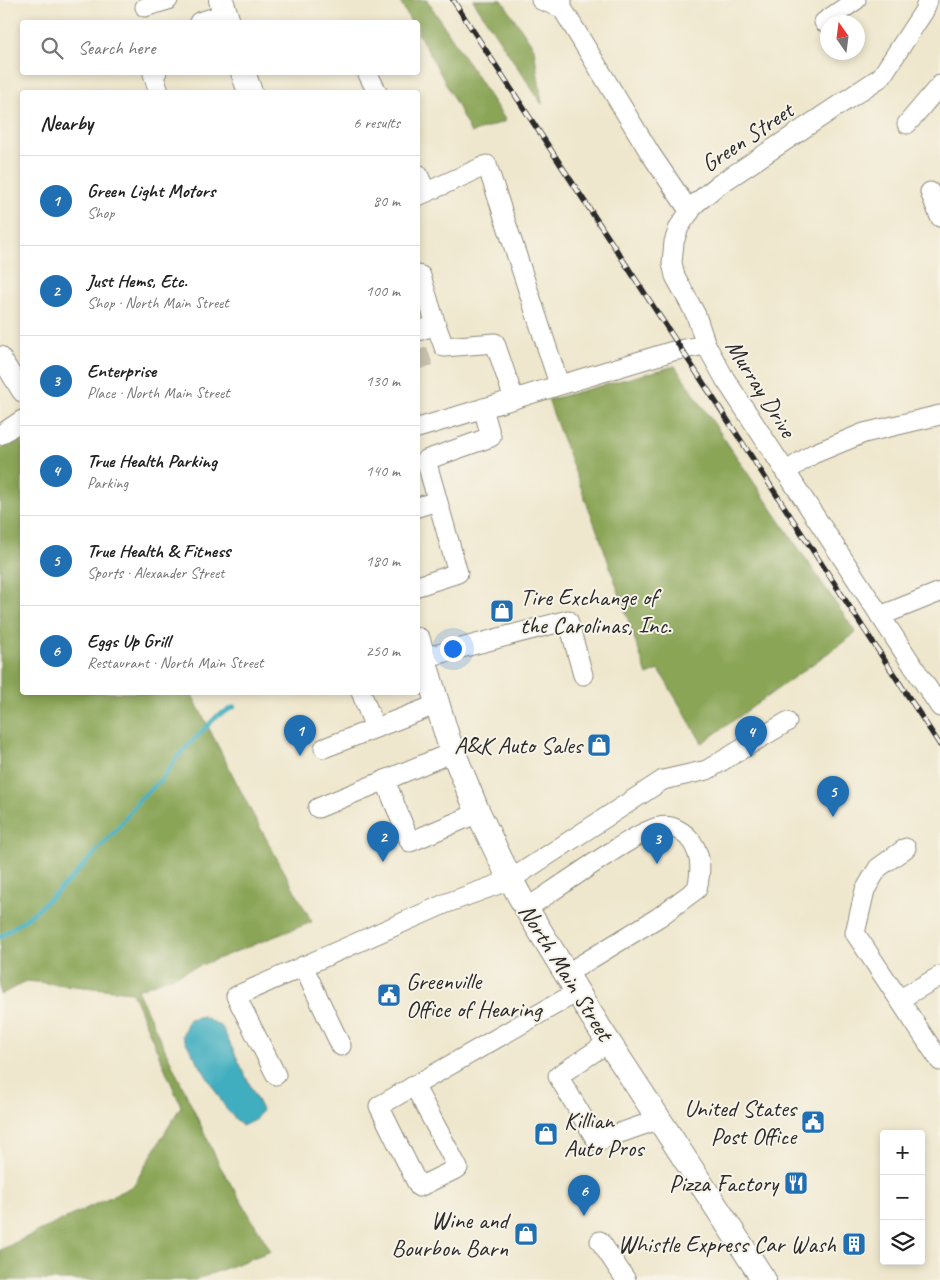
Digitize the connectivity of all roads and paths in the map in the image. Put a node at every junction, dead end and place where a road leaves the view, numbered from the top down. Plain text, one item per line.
1 (168, 0) edge
2 (541, 0) edge
3 (856, 0) edge
4 (928, 0) edge
5 (562, 4) edge
6 (146, 10) edge
7 (225, 12) edge
8 (834, 15) edge
9 (204, 20) edge
10 (153, 75) edge
11 (244, 75) edge
12 (368, 75) edge
13 (940, 85) edge
14 (158, 90) edge
15 (249, 90) edge
16 (376, 90) edge
17 (907, 124) dead end
18 (930, 192) dead end
19 (422, 194) edge
20 (690, 212) junction
21 (940, 217) edge
22 (420, 276) edge
23 (436, 325) junction
24 (420, 330) edge
25 (706, 345) junction
26 (0, 356) edge
27 (559, 384) junction
28 (20, 389) edge
29 (514, 399) junction
30 (483, 408) junction
31 (940, 415) edge
32 (20, 421) edge
33 (420, 427) edge
34 (0, 435) edge
35 (785, 472) junction
36 (437, 501) junction
37 (420, 506) edge
38 (420, 585) edge
39 (940, 592) edge
40 (880, 616) junction
41 (420, 649) edge
42 (583, 675) dead end
43 (362, 695) edge
44 (438, 704) junction
45 (940, 707) edge
46 (787, 722) dead end
47 (375, 728) junction
48 (324, 748) dead end
49 (453, 752) junction
50 (385, 780) junction
51 (318, 808) dead end
52 (478, 813) junction
53 (906, 848) dead end
54 (510, 880) junction
55 (526, 909) junction
56 (303, 966) junction
57 (940, 976) edge
58 (572, 983) junction
59 (900, 999) junction
60 (609, 1042) junction
61 (341, 1046) dead end
62 (940, 1061) edge
63 (276, 1075) dead end
64 (414, 1085) junction
65 (660, 1119) junction
66 (600, 1241) dead end
67 (626, 1280) edge
68 (764, 1280) edge

1 - 6 street
2 - 5 street
3 - 8 street
4 - 20 street, Green Street
5 - 20 street
7 - 9 street
10 - 14 street
11 - 15 main road
12 - 16 street
13 - 17 street
18 - 21 street
19 - 27 street
20 - 25 street, Green Street
22 - 23 street
23 - 24 street
23 - 29 street
25 - 27 street, Murray Drive
25 - 35 street, Murray Drive
26 - 28 street
27 - 29 street, Murray Drive
29 - 30 street, Murray Drive
30 - 33 street, Murray Drive
30 - 36 street
31 - 35 street
32 - 34 street
35 - 40 street, Murray Drive
36 - 37 street
36 - 38 street
39 - 40 street
40 - 45 street, Murray Drive
41 - 42 street
41 - 44 main road, North Main Street
43 - 47 street
44 - 47 street
44 - 49 main road, North Main Street
46 - 54 street
47 - 48 street
49 - 50 street
49 - 52 main road, North Main Street
50 - 51 street
50 - 52 street
52 - 54 main road, North Main Street
53 - 59 street
54 - 55 main road, North Main Street
54 - 56 street
55 - 58 main road, North Main Street
55 - 58 street
56 - 61 street
56 - 63 street
57 - 59 street
58 - 60 main road, North Main Street
58 - 64 street
59 - 62 street
60 - 65 main road, North Main Street
60 - 65 street
64 - 64 street
65 - 68 main road, North Main Street
66 - 67 street

